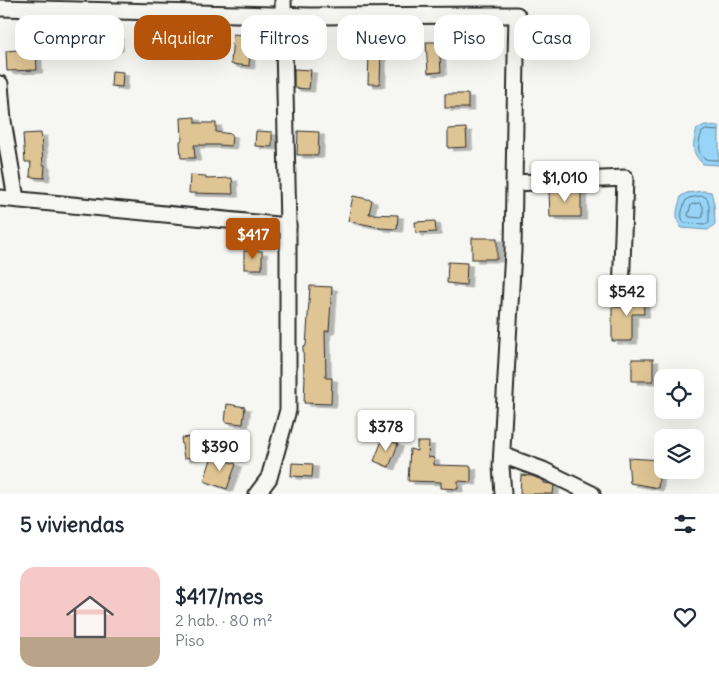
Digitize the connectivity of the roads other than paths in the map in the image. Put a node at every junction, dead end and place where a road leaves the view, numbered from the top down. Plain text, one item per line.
1 (518, 7) edge
2 (0, 8) edge
3 (283, 8) edge
4 (0, 84) edge
5 (514, 183) junction
6 (0, 198) edge
7 (16, 199) junction
8 (288, 226) junction
9 (621, 294) dead end
10 (502, 456) junction
11 (257, 494) edge
12 (503, 494) edge
13 (592, 494) edge

1 - 3 street
1 - 5 street
2 - 3 street
3 - 8 street
4 - 7 street
5 - 9 street
5 - 10 street
6 - 7 street
7 - 8 street
8 - 11 street
10 - 12 street
10 - 13 street

